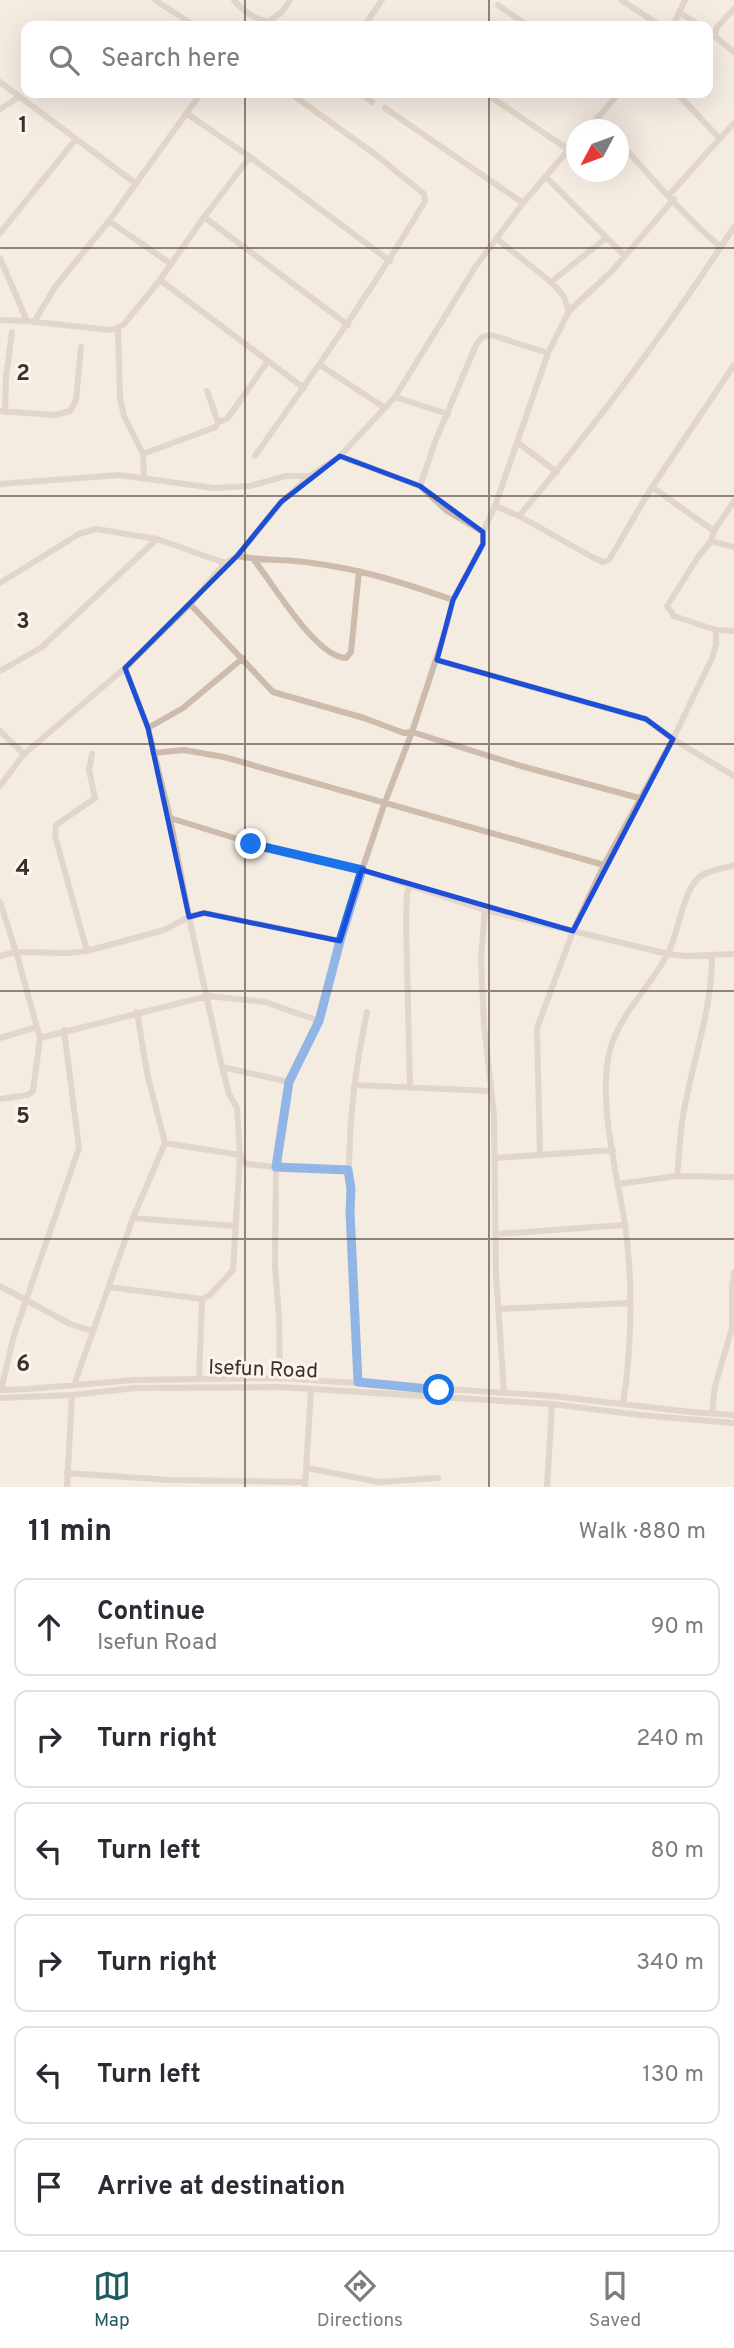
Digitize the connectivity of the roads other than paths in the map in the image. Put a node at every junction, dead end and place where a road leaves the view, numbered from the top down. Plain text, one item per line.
1 (155, 0) edge
2 (234, 0) edge
3 (290, 0) edge
4 (382, 0) edge
5 (621, 0) edge
6 (685, 0) edge
7 (498, 5) dead end
8 (734, 9) edge
9 (680, 13) junction
10 (187, 21) edge
11 (262, 21) edge
12 (274, 21) edge
13 (367, 21) edge
14 (521, 21) edge
15 (653, 21) edge
16 (676, 21) edge
17 (693, 21) edge
18 (715, 35) joint
19 (734, 52) edge
20 (0, 82) edge
21 (19, 96) joint
22 (22, 98) edge
23 (197, 98) edge
24 (297, 98) edge
25 (367, 98) edge
26 (492, 98) edge
27 (615, 98) edge
28 (682, 98) edge
29 (372, 102) dead end
30 (385, 107) dead end
31 (0, 109) edge
32 (186, 113) junction
33 (597, 118) edge
34 (734, 123) edge
35 (720, 138) junction
36 (75, 140) junction
37 (566, 148) edge
38 (629, 152) edge
39 (566, 154) edge
40 (250, 156) junction
41 (547, 178) junction
42 (135, 183) junction
43 (672, 197) junction
44 (523, 203) junction
45 (204, 217) junction
46 (109, 221) junction
47 (734, 227) edge
48 (0, 233) edge
49 (606, 238) junction
50 (497, 239) junction
51 (721, 247) junction
52 (625, 256) junction
53 (0, 258) edge
54 (390, 261) junction
55 (171, 264) junction
56 (160, 280) junction
57 (551, 282) junction
58 (569, 312) junction
59 (0, 320) edge
60 (30, 321) junction
61 (348, 325) junction
62 (118, 328) junction
63 (12, 332) dead end
64 (80, 347) dead end
65 (548, 353) junction
66 (268, 361) junction
67 (320, 365) junction
68 (734, 365) edge
69 (304, 388) junction
70 (207, 391) dead end
71 (395, 397) junction
72 (385, 408) junction
73 (2, 412) edge
74 (448, 414) junction
75 (218, 422) junction
76 (518, 443) junction
77 (143, 454) junction
78 (255, 456) dead end
79 (340, 456) junction
80 (557, 472) junction
81 (310, 476) junction
82 (144, 477) junction
83 (0, 484) edge
84 (420, 486) junction
85 (652, 487) junction
86 (734, 501) edge
87 (495, 506) junction
88 (519, 516) junction
89 (714, 531) junction
90 (483, 533) junction
91 (157, 539) junction
92 (711, 541) junction
93 (734, 547) edge
94 (237, 556) junction
95 (254, 560) junction
96 (225, 563) junction
97 (359, 570) junction
98 (0, 583) edge
99 (453, 600) junction
100 (190, 604) junction
101 (716, 630) junction
102 (734, 631) edge
103 (243, 658) junction
104 (437, 660) junction
105 (125, 668) junction
106 (0, 671) edge
107 (148, 728) junction
108 (0, 731) edge
109 (412, 732) junction
110 (673, 739) junction
111 (153, 753) junction
112 (24, 754) junction
113 (92, 754) dead end
114 (734, 776) edge
115 (0, 786) edge
116 (639, 798) junction
117 (385, 802) junction
118 (170, 818) junction
119 (604, 865) junction
120 (734, 865) edge
121 (362, 870) junction
122 (410, 886) junction
123 (0, 902) edge
124 (485, 910) junction
125 (189, 917) junction
126 (573, 931) junction
127 (340, 941) junction
128 (87, 951) junction
129 (16, 952) junction
130 (668, 954) junction
131 (734, 954) edge
132 (0, 956) edge
133 (712, 956) junction
134 (208, 996) junction
135 (137, 1012) junction
136 (367, 1012) dead end
137 (319, 1021) junction
138 (37, 1027) junction
139 (64, 1030) junction
140 (0, 1038) edge
141 (40, 1038) junction
142 (222, 1067) junction
143 (289, 1082) junction
144 (354, 1085) junction
145 (410, 1088) junction
146 (491, 1091) junction
147 (0, 1099) edge
148 (165, 1143) junction
149 (612, 1150) junction
150 (240, 1155) junction
151 (540, 1155) junction
152 (495, 1158) junction
153 (276, 1167) junction
154 (348, 1170) junction
155 (677, 1176) junction
156 (734, 1177) edge
157 (618, 1184) junction
158 (133, 1219) junction
159 (236, 1226) junction
160 (625, 1226) junction
161 (496, 1234) junction
162 (734, 1272) edge
163 (0, 1286) edge
164 (109, 1287) junction
165 (202, 1299) junction
166 (26, 1301) junction
167 (630, 1303) junction
168 (499, 1309) junction
169 (733, 1327) edge
170 (92, 1331) junction
171 (200, 1378) junction
172 (280, 1378) junction
173 (358, 1382) junction
174 (74, 1385) junction
175 (312, 1389) junction
176 (1, 1390) edge
177 (504, 1393) junction
178 (72, 1395) junction
179 (0, 1398) edge
180 (552, 1404) junction
181 (623, 1404) junction
182 (712, 1413) junction
183 (734, 1415) edge
184 (734, 1423) edge
185 (307, 1468) junction
186 (67, 1473) junction
187 (438, 1478) dead end
188 (305, 1485) edge
189 (67, 1487) edge
190 (547, 1487) edge

1 - 10 street
2 - 11 street
3 - 12 street
4 - 13 street
5 - 15 street
6 - 9 street
7 - 14 street
8 - 18 street
9 - 16 street
9 - 17 street
18 - 19 street
20 - 21 street
21 - 31 street
22 - 36 street
23 - 32 street
24 - 54 street
25 - 29 street
26 - 37 street
27 - 33 street
28 - 35 street
30 - 44 street
32 - 40 street
32 - 42 street
34 - 35 street
35 - 43 street
36 - 42 street
36 - 48 street
38 - 43 street
39 - 41 street
40 - 45 street
40 - 54 street
41 - 44 street
41 - 49 street
42 - 46 street
43 - 51 street
43 - 52 street
44 - 50 street
45 - 55 street
45 - 61 street
46 - 55 street
46 - 60 street
47 - 51 street
49 - 52 street
49 - 57 street
50 - 57 street
50 - 71 street
51 - 80 street
52 - 58 street
53 - 60 street
54 - 61 street
55 - 56 street
56 - 62 street
56 - 66 street
57 - 58 street
58 - 65 street
59 - 60 street
60 - 62 street
61 - 67 street
62 - 77 street
63 - 73 street
64 - 73 street
65 - 74 street
65 - 76 street
66 - 69 street
66 - 75 street
67 - 69 street
67 - 72 street
68 - 85 street
69 - 78 street
70 - 75 street
71 - 72 street
71 - 74 street
72 - 79 street
74 - 84 street
75 - 77 street
76 - 80 street
76 - 87 street
77 - 82 street
79 - 81 street
79 - 84 street
80 - 88 street
81 - 82 street
81 - 94 street
82 - 83 street
84 - 90 street
85 - 88 street
85 - 89 street
86 - 89 street
87 - 88 street
87 - 90 street
89 - 92 street
90 - 99 street
91 - 96 street
91 - 98 street
91 - 106 street
92 - 93 street
92 - 101 street
94 - 95 street
94 - 96 street
95 - 97 street
95 - 97 street
96 - 100 street
97 - 99 street
99 - 104 street
100 - 103 street
100 - 105 street
101 - 102 street
101 - 110 street
103 - 107 street
103 - 109 street
104 - 109 street
104 - 110 street
105 - 107 street
105 - 112 street
107 - 111 street
108 - 112 street
109 - 116 street
109 - 117 street
110 - 114 street
110 - 116 street
111 - 117 street
111 - 118 street
112 - 115 street
113 - 128 street
116 - 119 street
117 - 119 street
117 - 121 street
118 - 121 street
118 - 125 street
119 - 126 street
120 - 130 street
121 - 122 street
121 - 127 street
122 - 124 street
122 - 145 street
123 - 129 street
124 - 126 street
124 - 146 street
125 - 127 street
125 - 128 street
125 - 134 street
126 - 130 street
126 - 151 street
127 - 137 street
128 - 129 street
129 - 132 street
129 - 138 street
130 - 133 street
130 - 149 street
131 - 133 street
133 - 155 street
134 - 135 street
134 - 137 street
134 - 142 street
135 - 139 street
135 - 148 street
136 - 144 street
137 - 143 street
138 - 140 street
138 - 141 street
139 - 141 street
139 - 166 street
141 - 147 street
142 - 143 street
142 - 150 street
143 - 153 street
144 - 145 street
144 - 154 street
145 - 146 street
146 - 152 street
148 - 150 street
148 - 158 street
149 - 151 street
149 - 157 street
150 - 153 street
150 - 159 street
151 - 152 street
152 - 161 street
153 - 154 street
153 - 172 street
154 - 173 street
155 - 156 street
155 - 157 street
157 - 160 street
158 - 159 street
158 - 164 street
159 - 165 street
160 - 161 street
160 - 167 street
161 - 168 street
162 - 169 street
163 - 166 street
164 - 165 street
164 - 170 street
165 - 171 street
166 - 170 street
166 - 176 street
167 - 168 street
167 - 181 street
168 - 177 street
169 - 182 street
170 - 174 street
171 - 172 street, Isefun Road
171 - 174 street, Isefun Road
172 - 173 street, Isefun Road
173 - 177 street, Isefun Road
174 - 176 street, Isefun Road
175 - 178 street, Isefun Road
175 - 180 street, Isefun Road
175 - 185 street
177 - 181 street, Isefun Road
178 - 179 street, Isefun Road
178 - 186 street
180 - 184 street, Isefun Road
180 - 190 street
181 - 182 street, Isefun Road
182 - 183 street, Isefun Road
185 - 187 street
185 - 188 street
186 - 188 street
186 - 189 street

